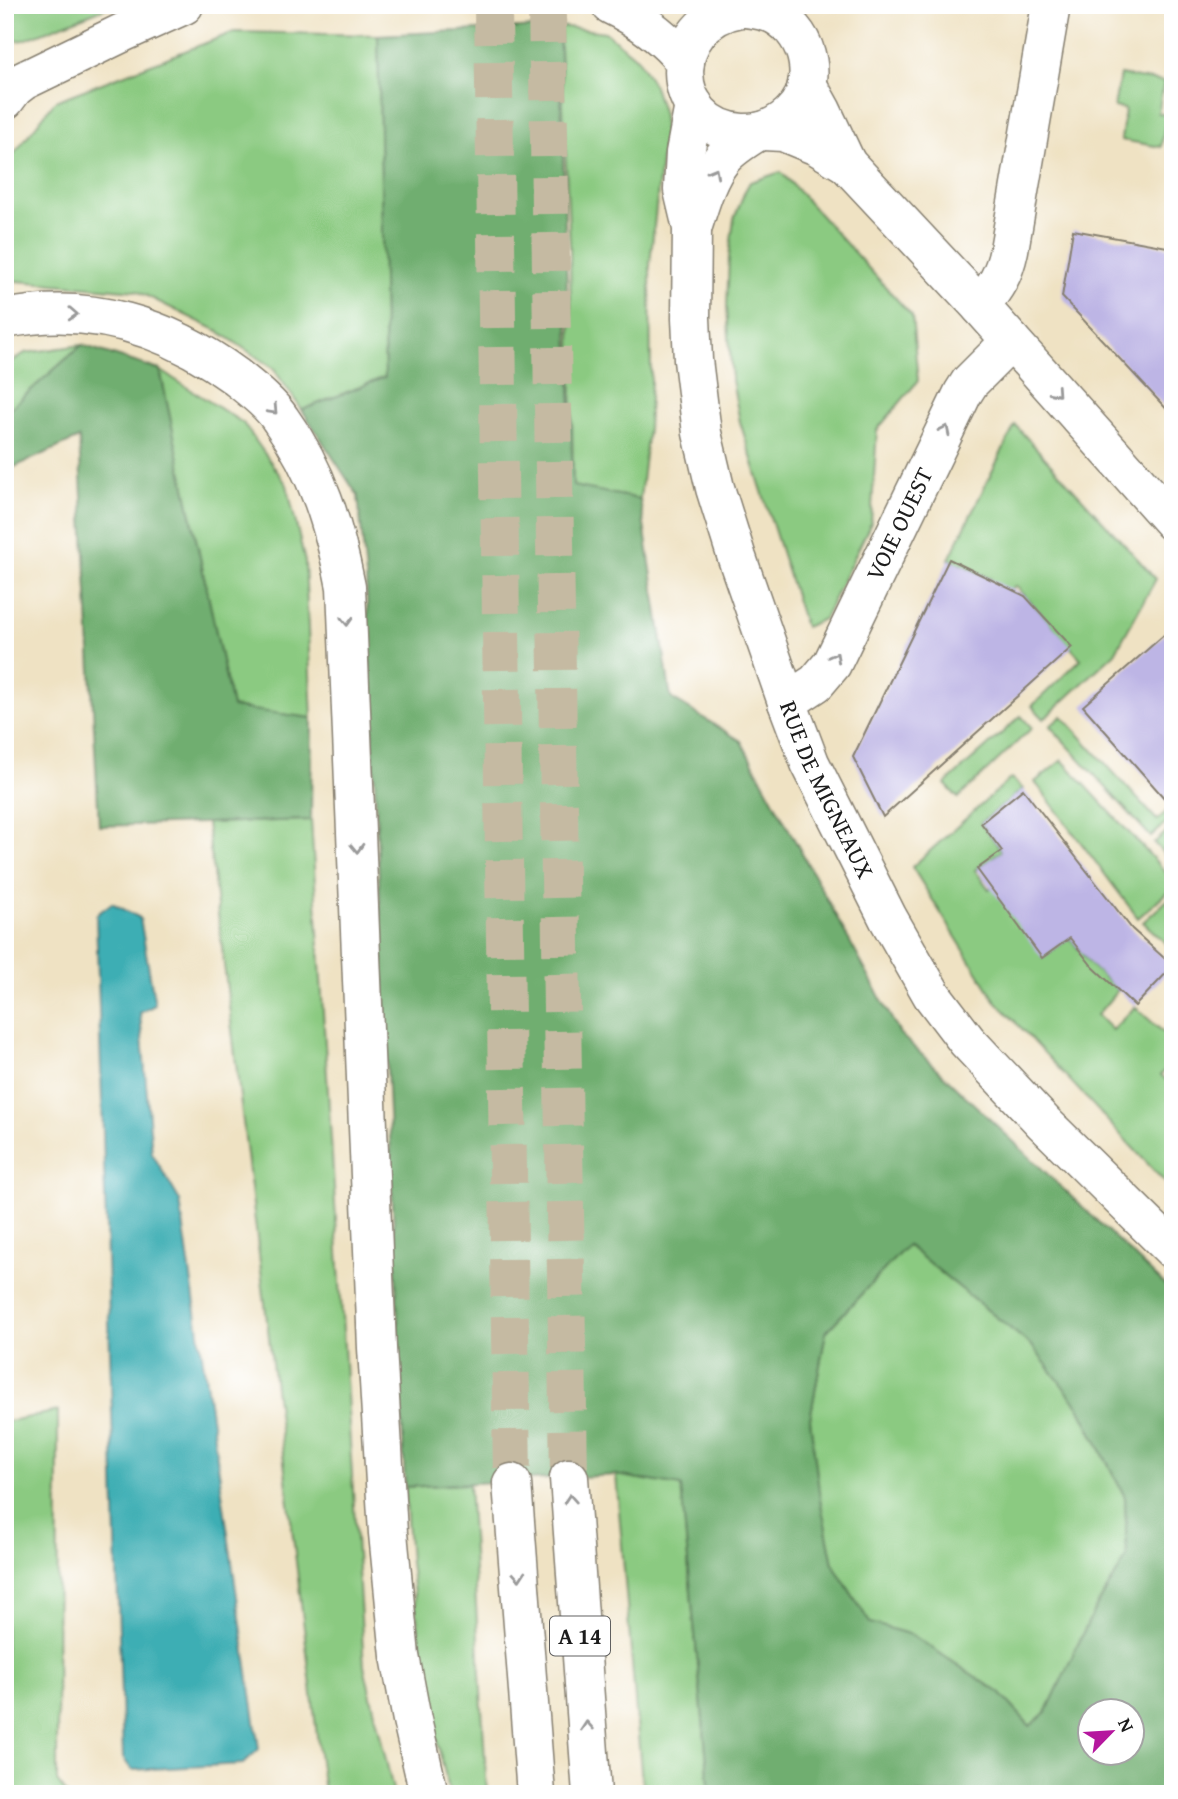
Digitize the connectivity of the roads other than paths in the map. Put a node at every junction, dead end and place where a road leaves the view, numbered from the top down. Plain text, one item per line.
1 (184, 5) edge
2 (611, 5) edge
3 (1051, 5) edge
4 (735, 7) edge
5 (685, 62) junction
6 (807, 84) junction
7 (11, 88) edge
8 (694, 105) junction
9 (760, 132) junction
10 (847, 164) junction
11 (692, 228) junction
12 (980, 306) junction
13 (5, 318) edge
14 (1011, 341) junction
15 (1173, 522) edge
16 (787, 702) junction
17 (1173, 1250) edge
18 (569, 1478) tunnel mouth
19 (512, 1483) tunnel mouth
20 (429, 1794) edge
21 (536, 1794) edge
22 (592, 1794) edge

1 - 7 main road
2 - 5 main road
3 - 12 main road
4 - 5 main road
4 - 6 main road
5 - 8 main road, RUE DE MIGNEAUX
6 - 9 main road, RUE DE MIGNEAUX
6 - 10 main road
8 - 9 main road
8 - 11 main road, RUE DE MIGNEAUX
9 - 10 main road
11 -> 9 main road, RUE DE MIGNEAUX
10 - 12 main road
11 - 16 main road, RUE DE MIGNEAUX
12 - 14 main road
13 -> 20 main road
14 -> 15 main road
16 -> 14 main road, VOIE OUEST
16 - 17 main road, RUE DE MIGNEAUX
22 -> 18 main road, A 14
19 -> 21 main road, A 14

